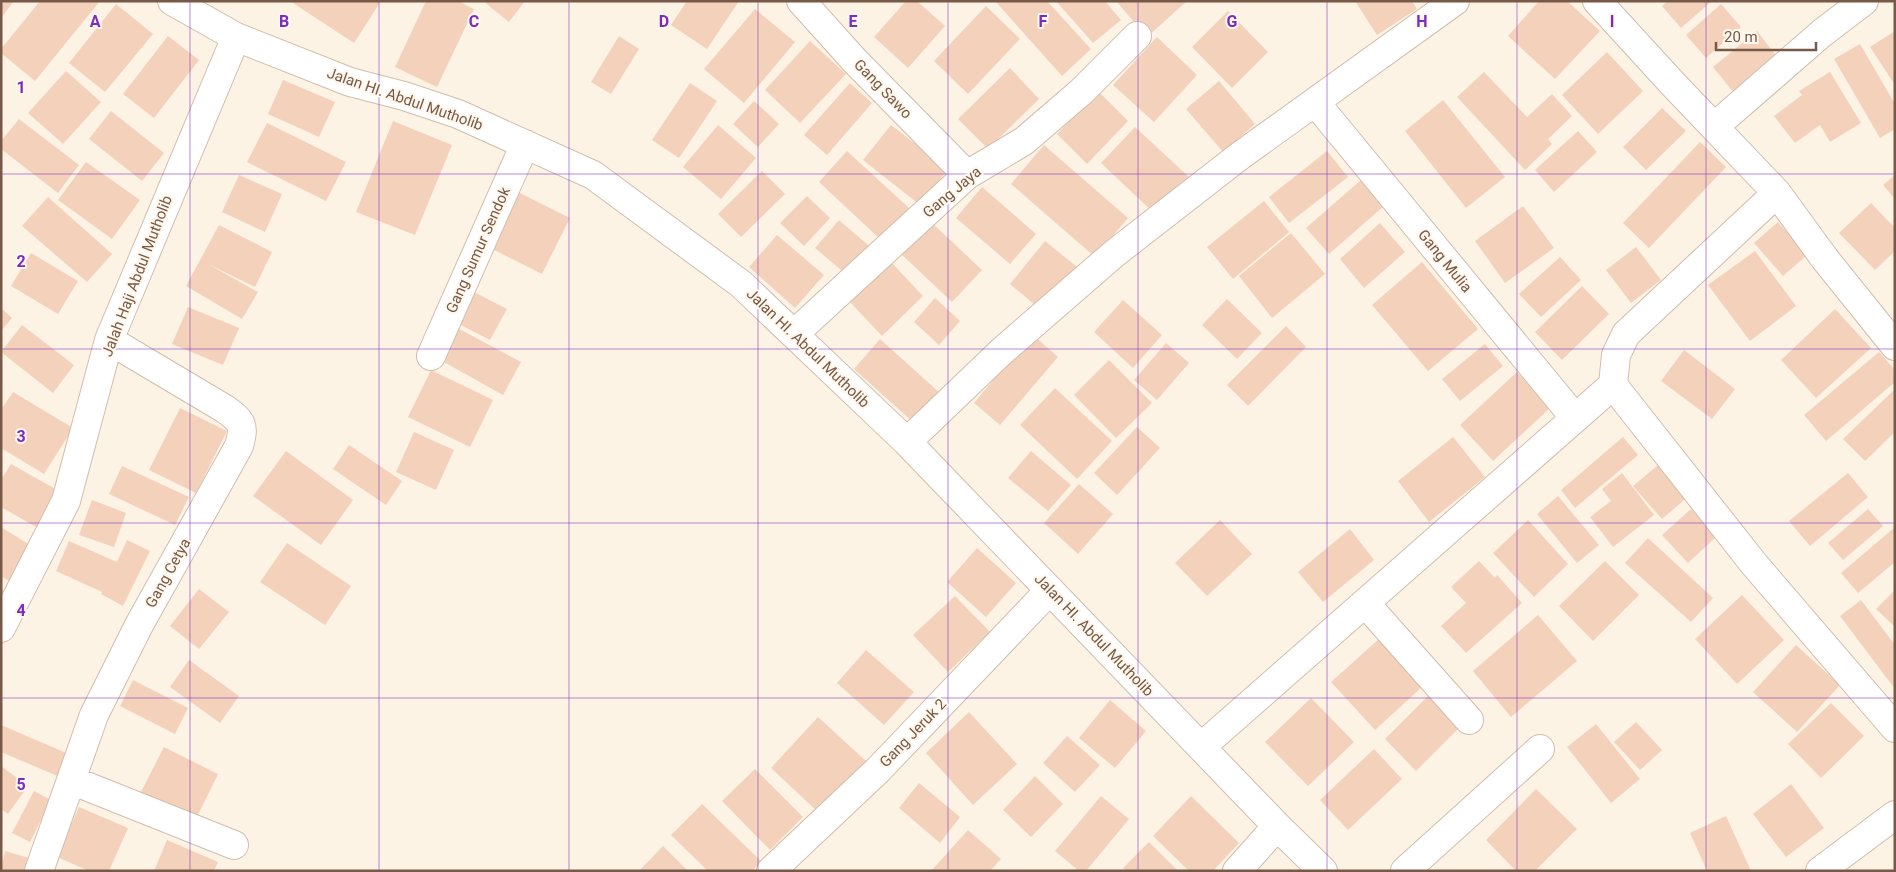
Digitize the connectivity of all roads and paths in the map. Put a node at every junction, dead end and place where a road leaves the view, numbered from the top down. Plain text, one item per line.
1 (172, 1) edge
2 (801, 1) edge
3 (1455, 1) edge
4 (1597, 1) edge
5 (1864, 1) edge
6 (1137, 36) dead end
7 (236, 37) junction
8 (1315, 102) junction
9 (1714, 127) junction
10 (525, 144) junction
11 (967, 175) junction
12 (1777, 193) junction
13 (794, 334) junction
14 (109, 340) junction
15 (1895, 346) edge
16 (431, 356) dead end
17 (1613, 385) junction
18 (1575, 418) junction
19 (907, 442) junction
20 (1050, 590) junction
21 (1365, 603) junction
22 (1, 628) edge
23 (1469, 720) dead end
24 (1895, 728) edge
25 (1201, 747) junction
26 (1540, 749) dead end
27 (70, 780) junction
28 (1895, 815) edge
29 (1277, 826) junction
30 (234, 845) dead end
31 (43, 870) edge
32 (771, 871) edge
33 (1238, 871) edge
34 (1323, 871) edge
35 (1406, 871) edge
36 (1820, 871) edge

1 - 7 street, Jalan HI. Abdul Mutholib
2 - 11 street, Gang Sawo
3 - 8 street
4 - 9 street
5 - 9 street
6 - 11 street, Gang Jaya
7 - 10 street, Jalan HI. Abdul Mutholib
7 - 14 street, Jalah Haji Abdul Mutholib
8 - 18 street, Gang Mulia
8 - 19 street
9 - 12 street
10 - 13 street, Jalan HI. Abdul Mutholib
10 - 16 street, Gang Sumur Sendok
11 - 13 street, Gang Jaya
12 - 15 street
12 - 17 street
13 - 19 street, Jalan HI. Abdul Mutholib
14 - 22 street, Jalah Haji Abdul Mutholib
14 - 27 street, Gang Cetya
17 - 18 street
17 - 24 street
18 - 21 street
19 - 20 street, Jalan HI. Abdul Mutholib
20 - 25 street, Jalan HI. Abdul Mutholib
20 - 32 street, Gang Jeruk 2
21 - 23 street
21 - 25 street
25 - 29 street, Jalan HI. Abdul Mutholib
26 - 35 street
27 - 30 street
27 - 31 street, Gang Cetya
28 - 36 street
29 - 33 street
29 - 34 street, Jalan HI. Abdul Mutholib

